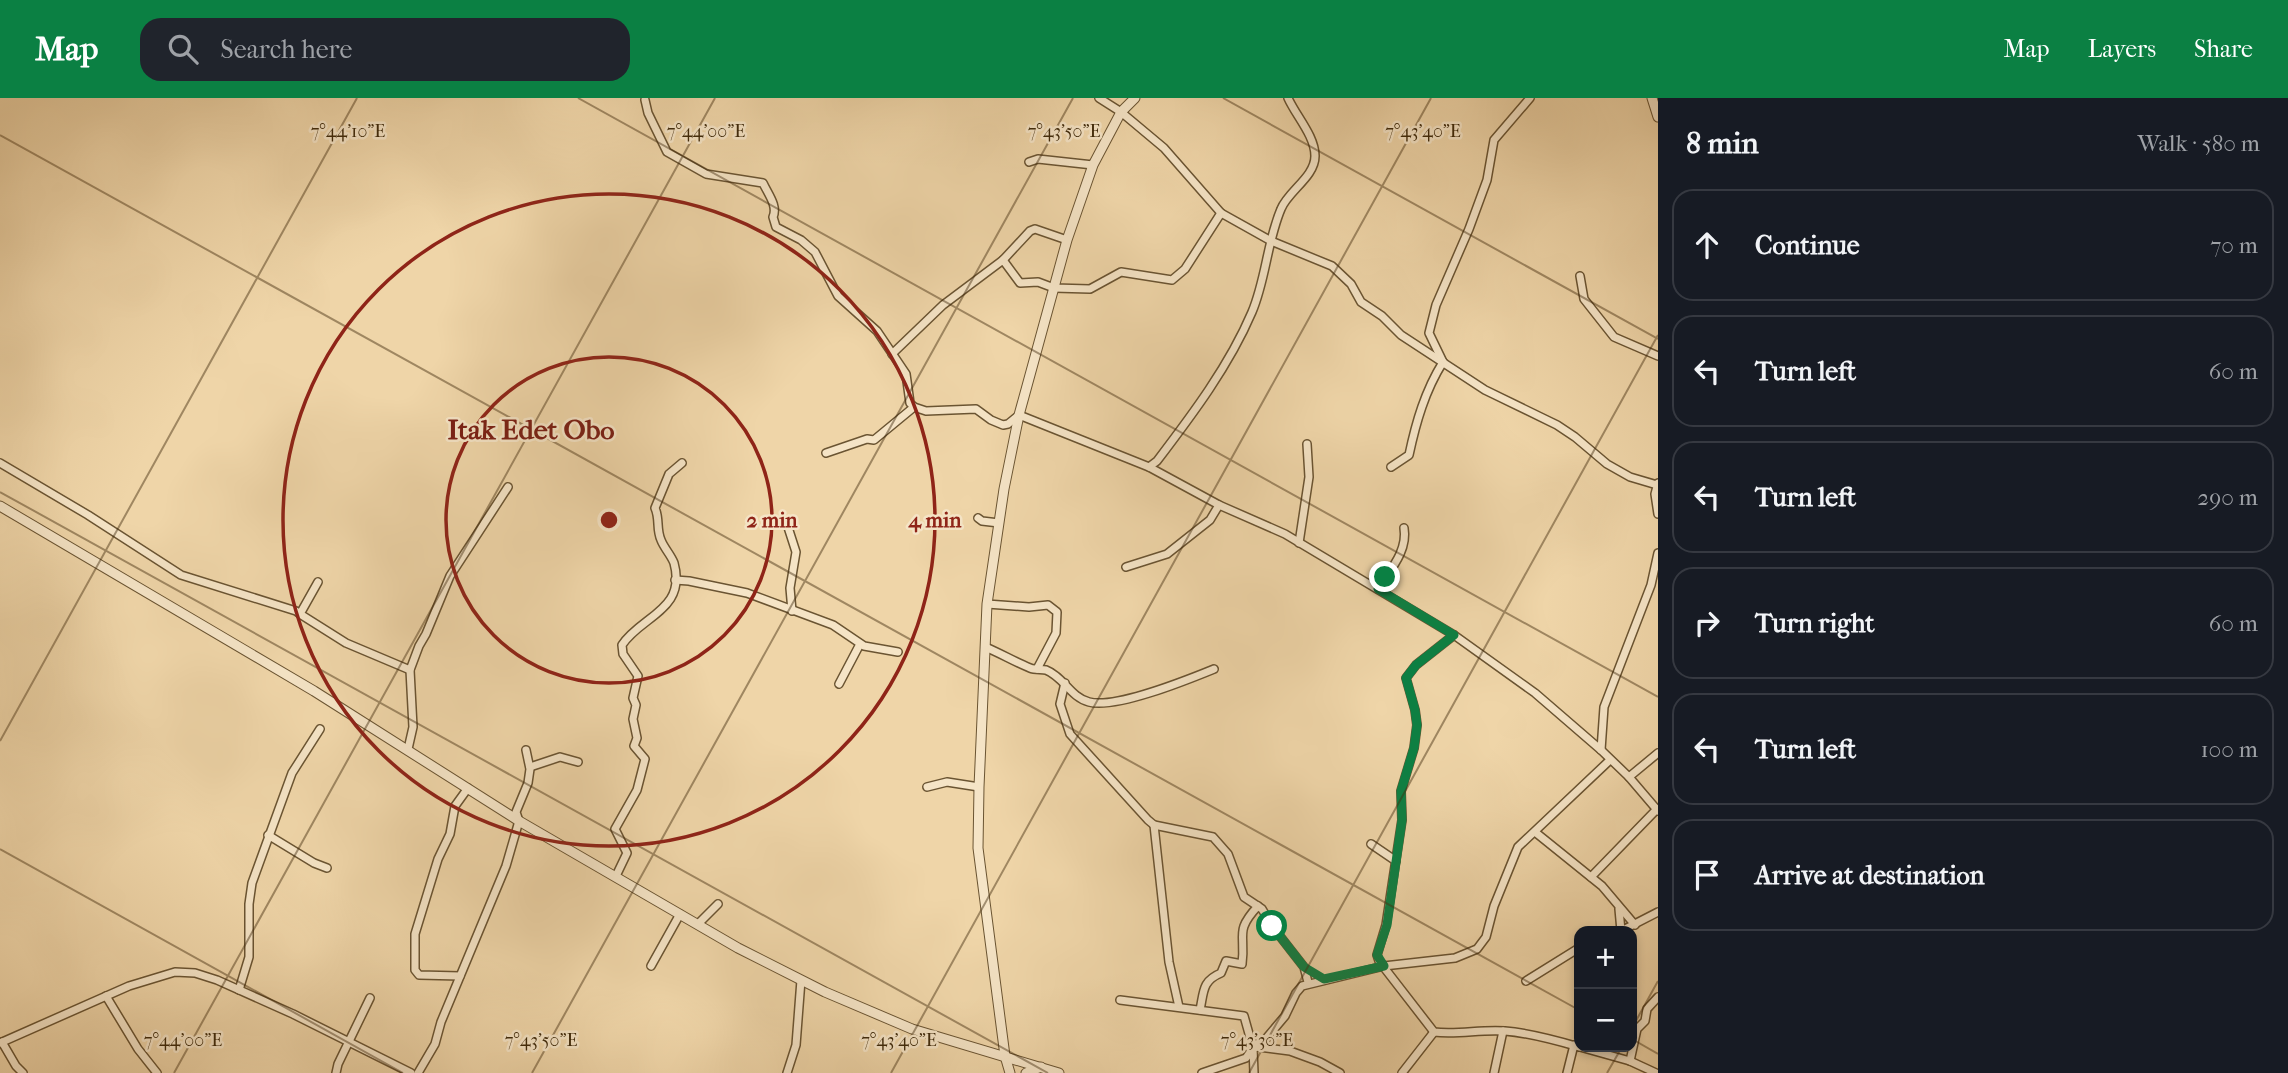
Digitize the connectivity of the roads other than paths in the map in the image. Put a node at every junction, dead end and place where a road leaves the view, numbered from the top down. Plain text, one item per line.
1 (1099, 98) edge
2 (1135, 98) edge
3 (1288, 98) edge
4 (1530, 98) edge
5 (1652, 98) edge
6 (645, 100) edge
7 (1121, 112) junction
8 (1658, 117) edge
9 (1029, 162) dead end
10 (1093, 165) junction
11 (1221, 213) junction
12 (1067, 240) junction
13 (1271, 241) junction
14 (1003, 260) junction
15 (1580, 276) dead end
16 (1054, 288) junction
17 (891, 354) junction
18 (1658, 356) edge
19 (1443, 362) junction
20 (914, 407) junction
21 (1019, 415) junction
22 (1307, 444) dead end
23 (826, 453) dead end
24 (0, 463) edge
25 (682, 463) dead end
26 (1149, 467) junction
27 (1391, 467) dead end
28 (1658, 484) edge
29 (508, 487) dead end
30 (1219, 505) junction
31 (0, 506) edge
32 (1658, 514) edge
33 (978, 518) dead end
34 (786, 521) dead end
35 (999, 523) junction
36 (1404, 528) dead end
37 (1299, 542) junction
38 (1658, 553) edge
39 (1126, 567) dead end
40 (675, 580) junction
41 (318, 582) dead end
42 (1378, 589) junction
43 (987, 604) junction
44 (792, 611) junction
45 (300, 614) junction
46 (1454, 635) junction
47 (860, 644) junction
48 (985, 647) junction
49 (898, 652) dead end
50 (1214, 669) dead end
51 (410, 670) junction
52 (1037, 670) junction
53 (1065, 683) junction
54 (839, 684) dead end
55 (320, 729) dead end
56 (408, 749) junction
57 (526, 750) dead end
58 (1601, 750) junction
59 (1658, 753) edge
60 (1610, 760) junction
61 (578, 762) dead end
62 (530, 766) junction
63 (1629, 777) junction
64 (927, 787) dead end
65 (979, 787) junction
66 (468, 788) junction
67 (1658, 810) edge
68 (519, 821) junction
69 (1154, 825) junction
70 (1535, 832) junction
71 (268, 835) junction
72 (1371, 844) dead end
73 (1396, 861) junction
74 (327, 868) dead end
75 (616, 876) junction
76 (1591, 877) junction
77 (718, 904) dead end
78 (1258, 906) junction
79 (1619, 908) junction
80 (680, 914) junction
81 (1657, 916) edge
82 (698, 924) junction
83 (1635, 925) junction
84 (1574, 951) edge
85 (651, 966) dead end
86 (1384, 966) junction
87 (1304, 967) junction
88 (460, 976) junction
89 (1324, 979) junction
90 (801, 980) junction
91 (1526, 981) dead end
92 (1308, 982) junction
93 (239, 990) junction
94 (106, 996) junction
95 (1658, 997) edge
96 (370, 998) dead end
97 (1120, 1000) dead end
98 (1179, 1007) junction
99 (1200, 1010) junction
100 (1503, 1031) junction
101 (1434, 1032) junction
102 (1, 1043) edge
103 (349, 1044) junction
104 (1574, 1045) edge
105 (1256, 1047) junction
106 (1576, 1052) edge
107 (1600, 1052) edge
108 (1005, 1056) junction
109 (1630, 1060) junction
110 (1041, 1067) junction
111 (23, 1073) edge
112 (157, 1073) edge
113 (337, 1073) edge
114 (411, 1073) edge
115 (418, 1073) edge
116 (787, 1073) edge
117 (1010, 1073) edge
118 (1026, 1073) edge
119 (1059, 1073) edge
120 (1202, 1073) edge
121 (1254, 1073) edge
122 (1340, 1073) edge
123 (1402, 1073) edge
124 (1494, 1073) edge
125 (1567, 1073) edge
126 (1656, 1073) edge

1 - 7 street
2 - 7 street
3 - 13 street
4 - 19 street
5 - 8 street
6 - 17 street
7 - 10 street
7 - 11 street
9 - 10 street
10 - 12 street
11 - 13 street
11 - 16 street
12 - 14 street
12 - 16 street
13 - 19 street
13 - 26 street
14 - 16 street
14 - 17 street
15 - 18 street
16 - 21 street
17 - 20 street
19 - 27 street
19 - 28 street
20 - 21 street
20 - 23 street
21 - 26 street
21 - 35 street
22 - 37 street
24 - 45 street
25 - 40 street
26 - 30 street
28 - 32 street
29 - 51 street
30 - 37 street
30 - 39 street
31 - 56 street
33 - 35 street
34 - 44 street
35 - 43 street
36 - 42 street
37 - 42 street
38 - 58 street
40 - 44 street
40 - 75 street
41 - 45 street
42 - 46 street
43 - 48 street
43 - 52 street
44 - 47 street
45 - 51 street
46 - 58 street
46 - 73 street
47 - 49 street
47 - 54 street
48 - 52 street
48 - 65 street
50 - 53 street
51 - 56 street
52 - 53 street
53 - 69 street
55 - 71 street
56 - 66 street
57 - 62 street
58 - 60 street
59 - 63 street
60 - 63 street
60 - 70 street
61 - 62 street
62 - 68 street
63 - 67 street
64 - 65 street
65 - 108 street
66 - 68 street
66 - 88 street
67 - 76 street
68 - 75 street
68 - 88 street
69 - 78 street
69 - 98 street
70 - 76 street
70 - 86 street
71 - 74 street
71 - 93 street
72 - 73 street
73 - 86 street
75 - 80 street
76 - 79 street
77 - 82 street
78 - 87 street
78 - 99 street
79 - 83 street
79 - 83 street
80 - 82 street
80 - 85 street
81 - 83 street
82 - 90 street
84 - 91 street
86 - 89 street
86 - 101 street
87 - 89 street
87 - 92 street
88 - 115 street
89 - 92 street
90 - 108 street
90 - 116 street
92 - 105 street
93 - 94 street
93 - 103 street
94 - 102 street
94 - 112 street
95 - 109 street
96 - 103 street
97 - 98 street
98 - 99 street
99 - 105 street
100 - 101 street
100 - 104 street
100 - 124 street
101 - 123 street
102 - 111 street
103 - 113 street
103 - 114 street
105 - 120 street
105 - 121 street
105 - 122 street
106 - 125 street
107 - 109 street
108 - 110 street
108 - 117 street
109 - 126 street
110 - 118 street
110 - 119 street

